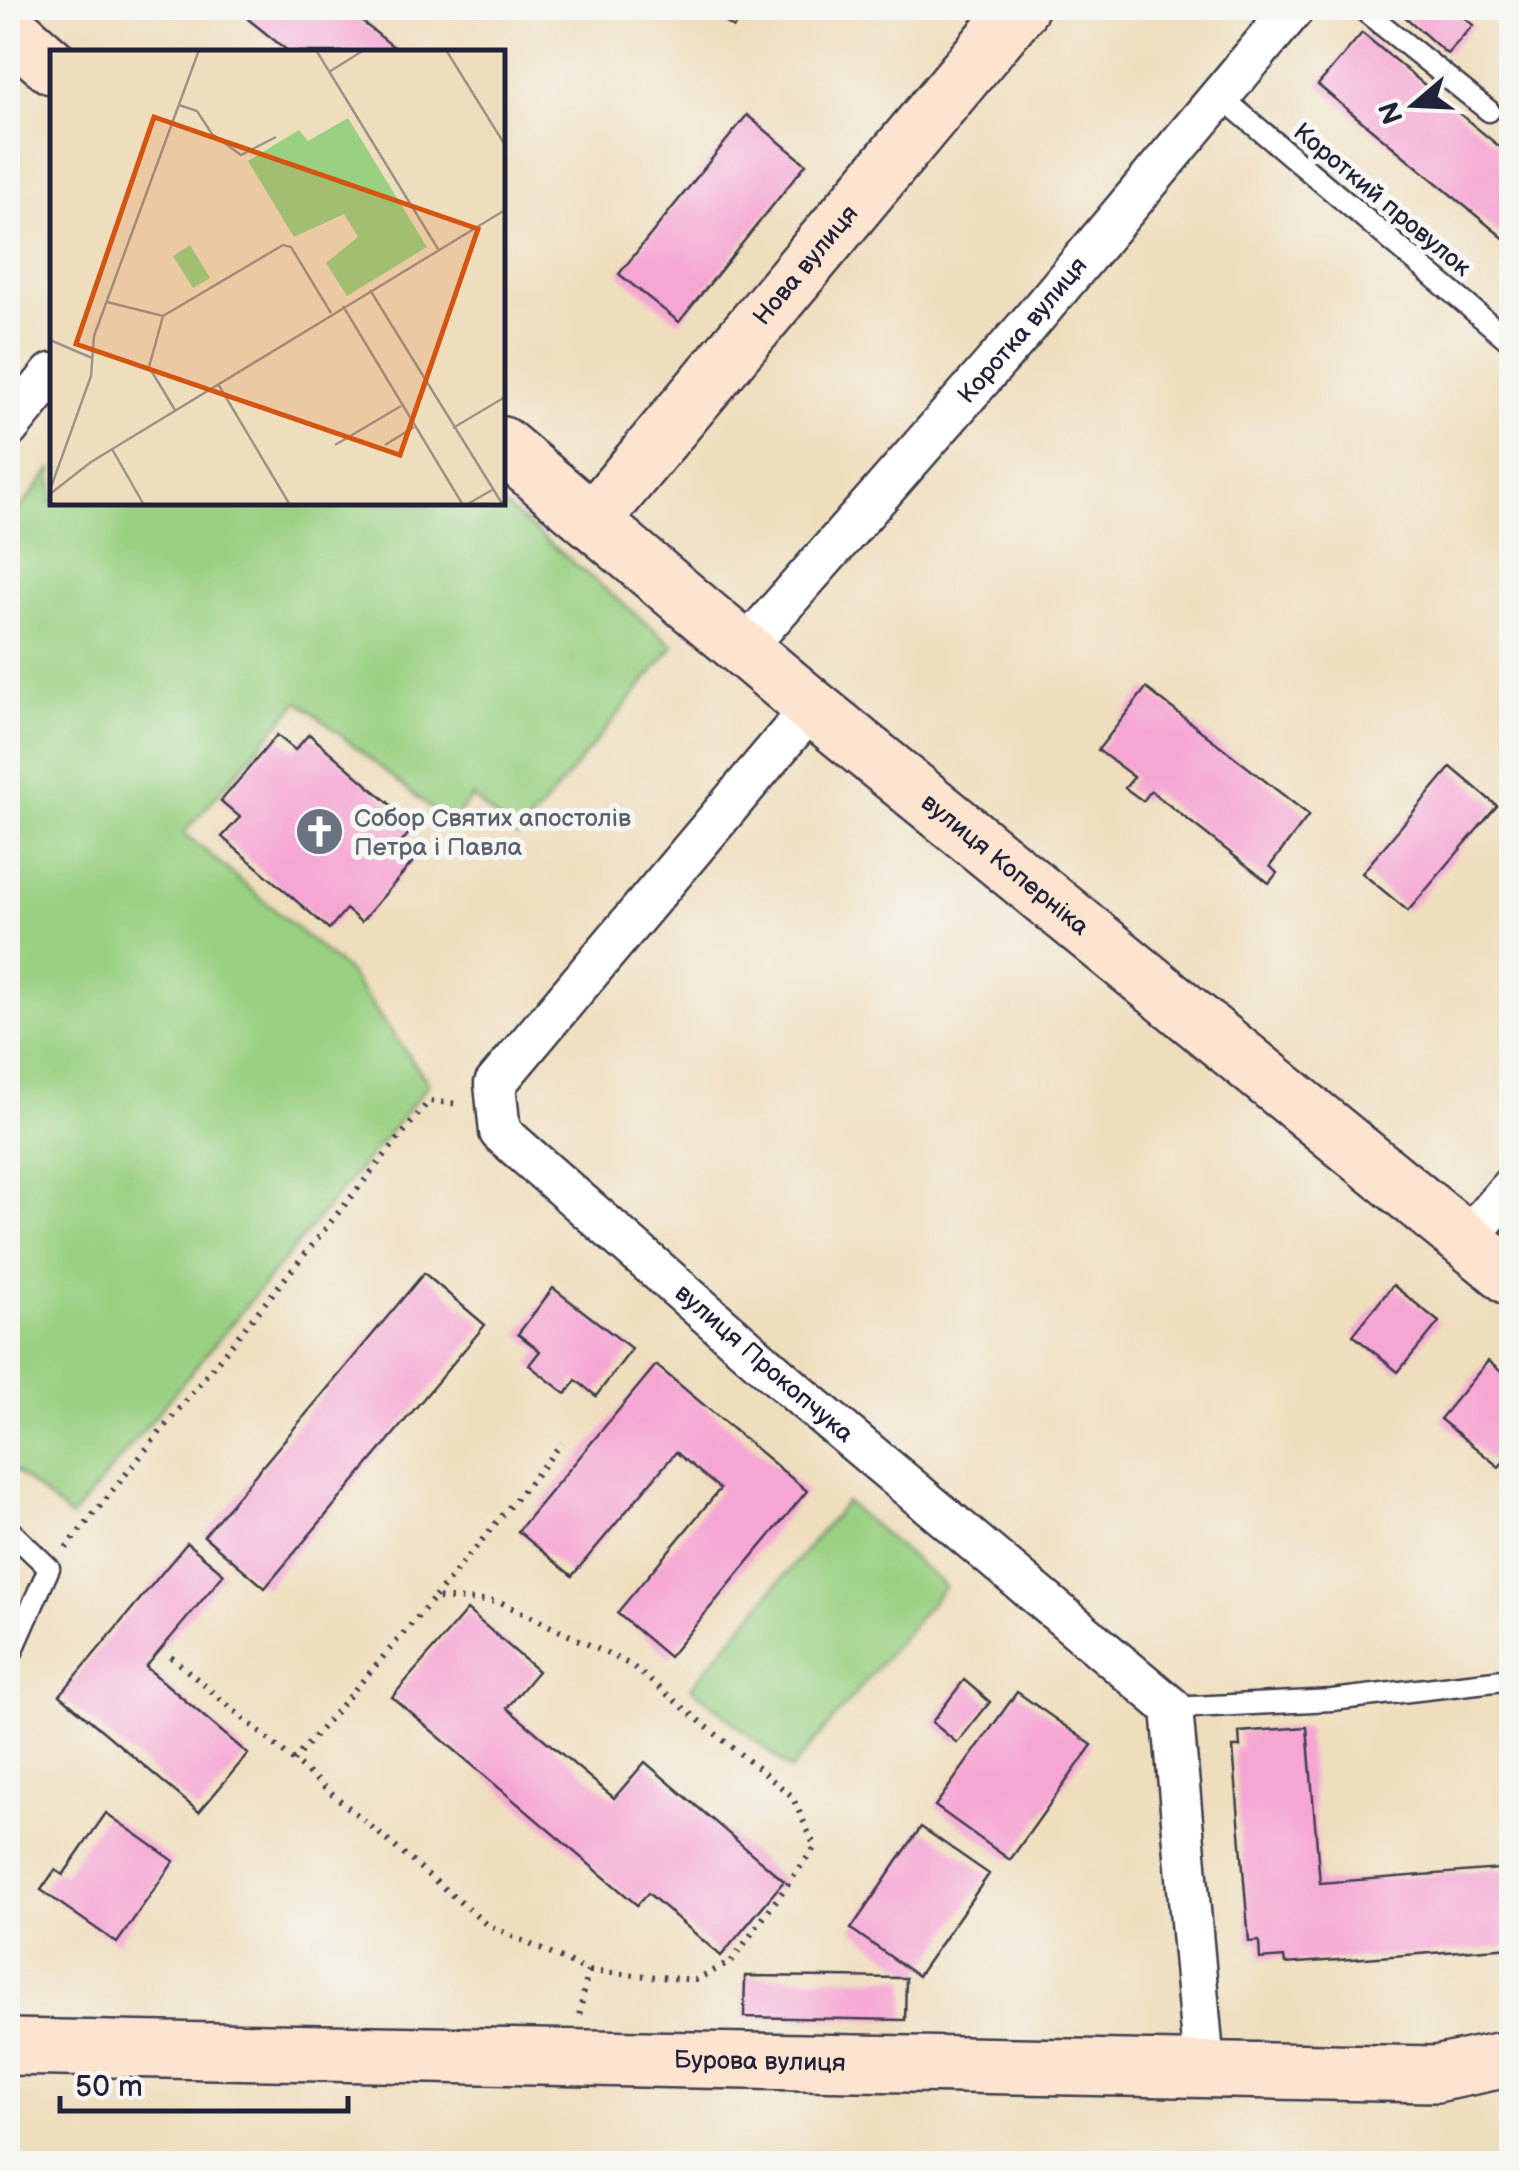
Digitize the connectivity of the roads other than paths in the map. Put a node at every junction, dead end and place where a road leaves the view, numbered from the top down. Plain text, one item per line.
1 (1020, 8) edge
2 (1294, 8) edge
3 (1360, 8) edge
4 (8, 27) edge
5 (50, 64) edge
6 (1220, 96) junction
7 (1488, 111) dead end
8 (1512, 343) edge
9 (50, 376) edge
10 (8, 428) edge
11 (505, 447) edge
12 (593, 520) junction
13 (745, 648) junction
14 (812, 707) junction
15 (1512, 1186) edge
16 (1466, 1240) junction
17 (1512, 1278) edge
18 (8, 1529) edge
19 (8, 1661) edge
20 (1512, 1679) edge
21 (1172, 1708) junction
22 (8, 2046) edge
23 (1512, 2058) edge
24 (1204, 2067) junction

1 - 12 main road, Нова вулиця
2 - 6 street, Коротка вулиця
3 - 7 lane
4 - 5 main road
6 - 8 lane, Короткий провулок
6 - 13 street, Коротка вулиця
9 - 10 street
11 - 12 main road, вулиця Коперніка
12 - 13 main road, вулиця Коперніка
13 - 14 main road, вулиця Коперніка
14 - 16 main road, вулиця Коперніка
14 - 21 street, вулиця Прокопчука
15 - 16 street
16 - 17 main road, вулиця Коперніка
18 - 19 lane
20 - 21 lane
21 - 24 street
22 - 24 main road, Бурова вулиця
23 - 24 main road, Бурова вулиця

